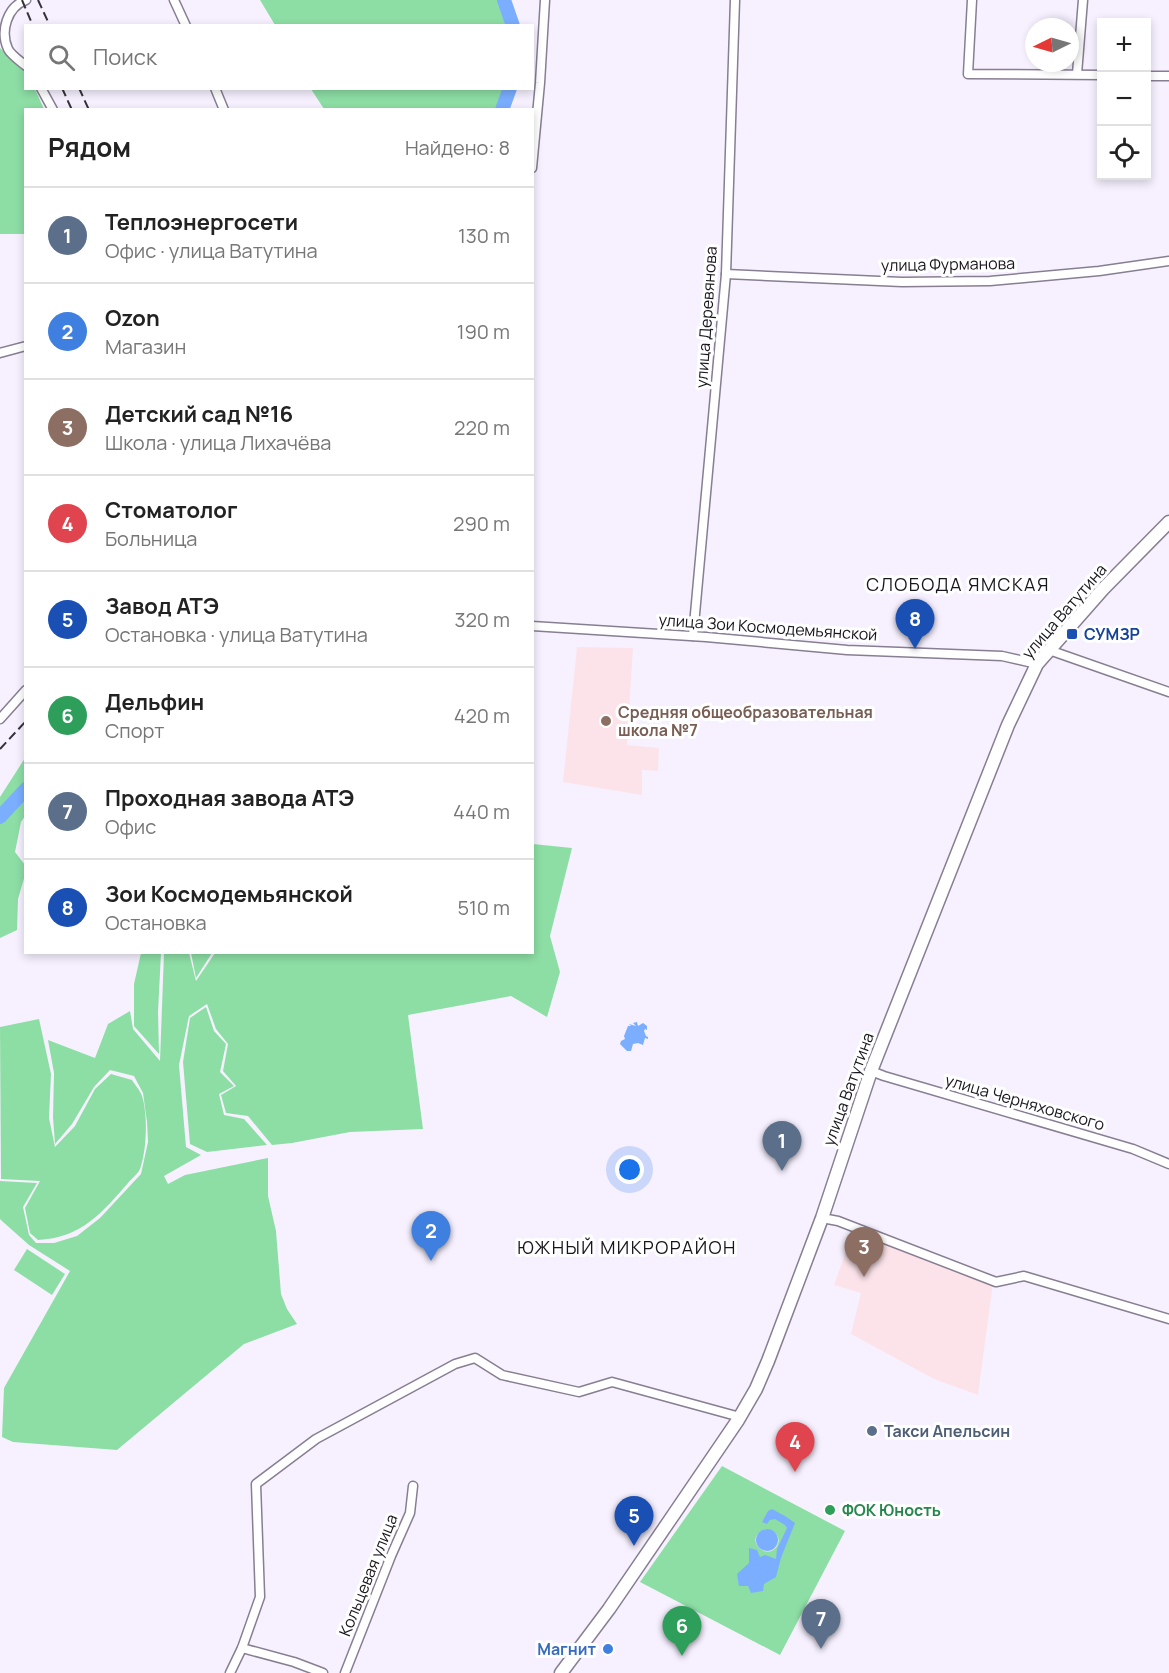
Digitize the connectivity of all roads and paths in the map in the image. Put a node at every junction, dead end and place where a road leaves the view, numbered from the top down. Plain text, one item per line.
1 (26, 0) edge
2 (174, 0) edge
3 (545, 0) edge
4 (735, 0) edge
5 (972, 0) edge
6 (1083, 0) edge
7 (185, 24) edge
8 (24, 64) edge
9 (1077, 74) junction
10 (1097, 75) edge
11 (1151, 76) edge
12 (1169, 76) edge
13 (42, 90) edge
14 (215, 90) edge
15 (52, 108) edge
16 (223, 108) edge
17 (534, 147) edge
18 (1169, 261) edge
19 (726, 274) junction
20 (24, 347) edge
21 (0, 353) edge
22 (1169, 522) edge
23 (534, 626) edge
24 (693, 636) junction
25 (1049, 650) junction
26 (1037, 664) junction
27 (24, 692) edge
28 (1169, 692) edge
29 (0, 718) edge
30 (871, 1071) junction
31 (1169, 1164) edge
32 (822, 1218) junction
33 (1169, 1319) edge
34 (740, 1417) junction
35 (413, 1486) dead end
36 (242, 1648) junction
37 (230, 1673) edge
38 (323, 1673) edge
39 (345, 1673) edge
40 (561, 1673) edge

1 - 8 street
2 - 7 street
3 - 17 street
4 - 19 street, улица Деревянова
5 - 9 street
6 - 9 street
9 - 10 street
11 - 12 street
13 - 15 street
14 - 16 street
18 - 19 street, улица Фурманова
19 - 24 street, улица Деревянова
20 - 21 street
22 - 25 main road, улица Ватутина
23 - 24 street, улица Зои Космодемьянской
24 - 26 street, улица Зои Космодемьянской
25 - 26 main road, улица Ватутина
25 - 28 street
26 - 30 main road, улица Ватутина
27 - 29 street
30 - 31 street, улица Черняховского
30 - 32 main road, улица Ватутина
32 - 33 street
32 - 34 main road, улица Ватутина
34 - 36 street
34 - 40 main road, улица Ватутина
35 - 39 street, Кольцевая улица
36 - 37 street
36 - 38 street

